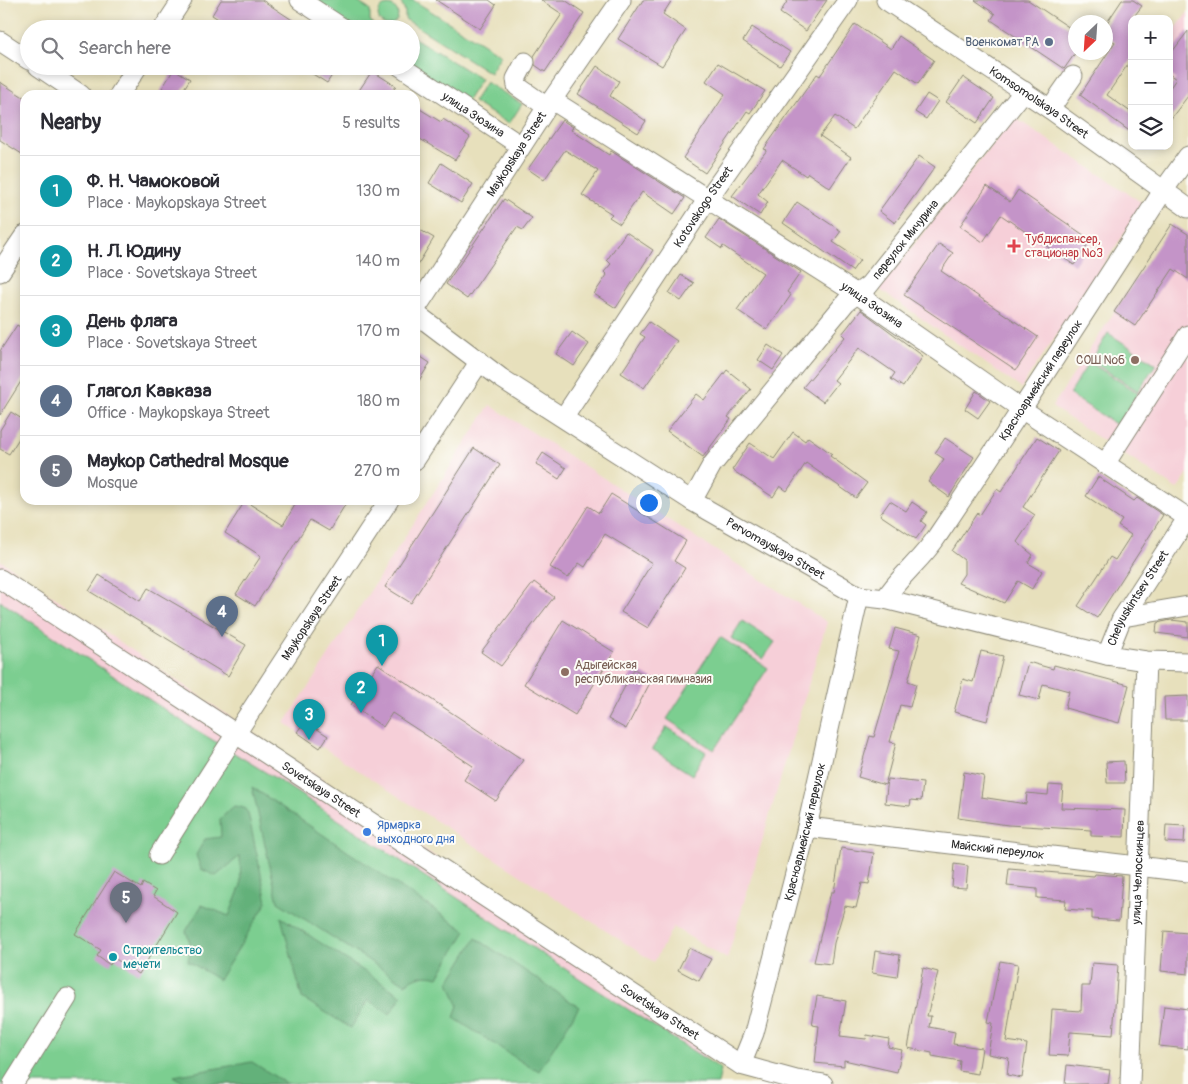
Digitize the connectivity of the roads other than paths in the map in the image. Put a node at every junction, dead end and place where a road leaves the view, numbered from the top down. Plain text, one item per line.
1 (182, 0) edge
2 (300, 0) edge
3 (621, 0) edge
4 (848, 0) edge
5 (886, 0) edge
6 (169, 20) edge
7 (330, 20) edge
8 (0, 41) edge
9 (20, 54) edge
10 (525, 62) dead end
11 (51, 75) edge
12 (132, 75) edge
13 (414, 75) edge
14 (1073, 76) dead end
15 (74, 90) edge
16 (122, 90) edge
17 (1024, 91) junction
18 (549, 104) junction
19 (1050, 109) junction
20 (521, 146) junction
21 (1188, 156) edge
22 (1163, 191) junction
23 (707, 200) junction
24 (1188, 208) edge
25 (20, 242) edge
26 (0, 272) edge
27 (857, 294) junction
28 (420, 303) edge
29 (420, 315) edge
30 (1188, 335) edge
31 (480, 361) junction
32 (1022, 410) junction
33 (564, 417) junction
34 (420, 452) edge
35 (1105, 464) junction
36 (692, 501) junction
37 (386, 505) edge
38 (1188, 518) edge
39 (0, 579) edge
40 (859, 596) junction
41 (885, 599) junction
42 (1188, 606) edge
43 (1123, 616) junction
44 (1107, 655) junction
45 (1146, 660) junction
46 (1188, 662) edge
47 (236, 735) junction
48 (807, 827) junction
49 (159, 855) dead end
50 (1139, 866) junction
51 (1188, 872) edge
52 (67, 998) dead end
53 (742, 1065) junction
54 (13, 1084) edge
55 (823, 1084) edge
56 (1130, 1084) edge

1 - 6 street
2 - 7 street
3 - 18 street, Maykopskaya Street
4 - 23 street, Kotovskogo Street
5 - 17 street, Komsomolskaya Street
8 - 9 street
10 - 18 street, улица Зюзина
11 - 15 street
12 - 16 street
13 - 20 street, улица Зюзина
14 - 19 street
17 - 19 street, Komsomolskaya Street
17 - 27 street, переулок Мичурина
18 - 20 street, Maykopskaya Street
18 - 23 street, улица Зюзина
19 - 22 street, Komsomolskaya Street
20 - 28 street, Maykopskaya Street
21 - 22 street, Красноармейский переулок
22 - 24 street, Komsomolskaya Street
22 - 32 street, Красноармейский переулок
23 - 27 street, улица Зюзина
23 - 33 street, Kotovskogo Street
25 - 26 street
27 - 32 street, улица Зюзина
27 - 36 street, переулок Мичурина
29 - 31 street, Pervomayskaya Street
30 - 35 street
31 - 33 street, Pervomayskaya Street
31 - 34 street
32 - 35 street, улица Зюзина
32 - 41 street, Красноармейский переулок
33 - 36 street, Pervomayskaya Street
35 - 38 street, улица Зюзина
36 - 40 street, Pervomayskaya Street
37 - 47 street, Maykopskaya Street
38 - 43 street, Chelyuskintsev Street
39 - 47 street, Sovetskaya Street
40 - 41 street, Pervomayskaya Street
40 - 48 street, Красноармейский переулок
41 - 44 street, Pervomayskaya Street
42 - 43 street
43 - 44 street, Chelyuskintsev Street
44 - 45 street, Pervomayskaya Street
45 - 46 street, Pervomayskaya Street
45 - 50 street, улица Челюскинцев
47 - 49 street, Maykopskaya Street
47 - 53 street, Sovetskaya Street
48 - 50 street, Майский переулок
48 - 53 street, Красноармейский переулок
50 - 51 street, Майский переулок
50 - 56 street, улица Челюскинцев
52 - 54 street
53 - 55 street, Sovetskaya Street

